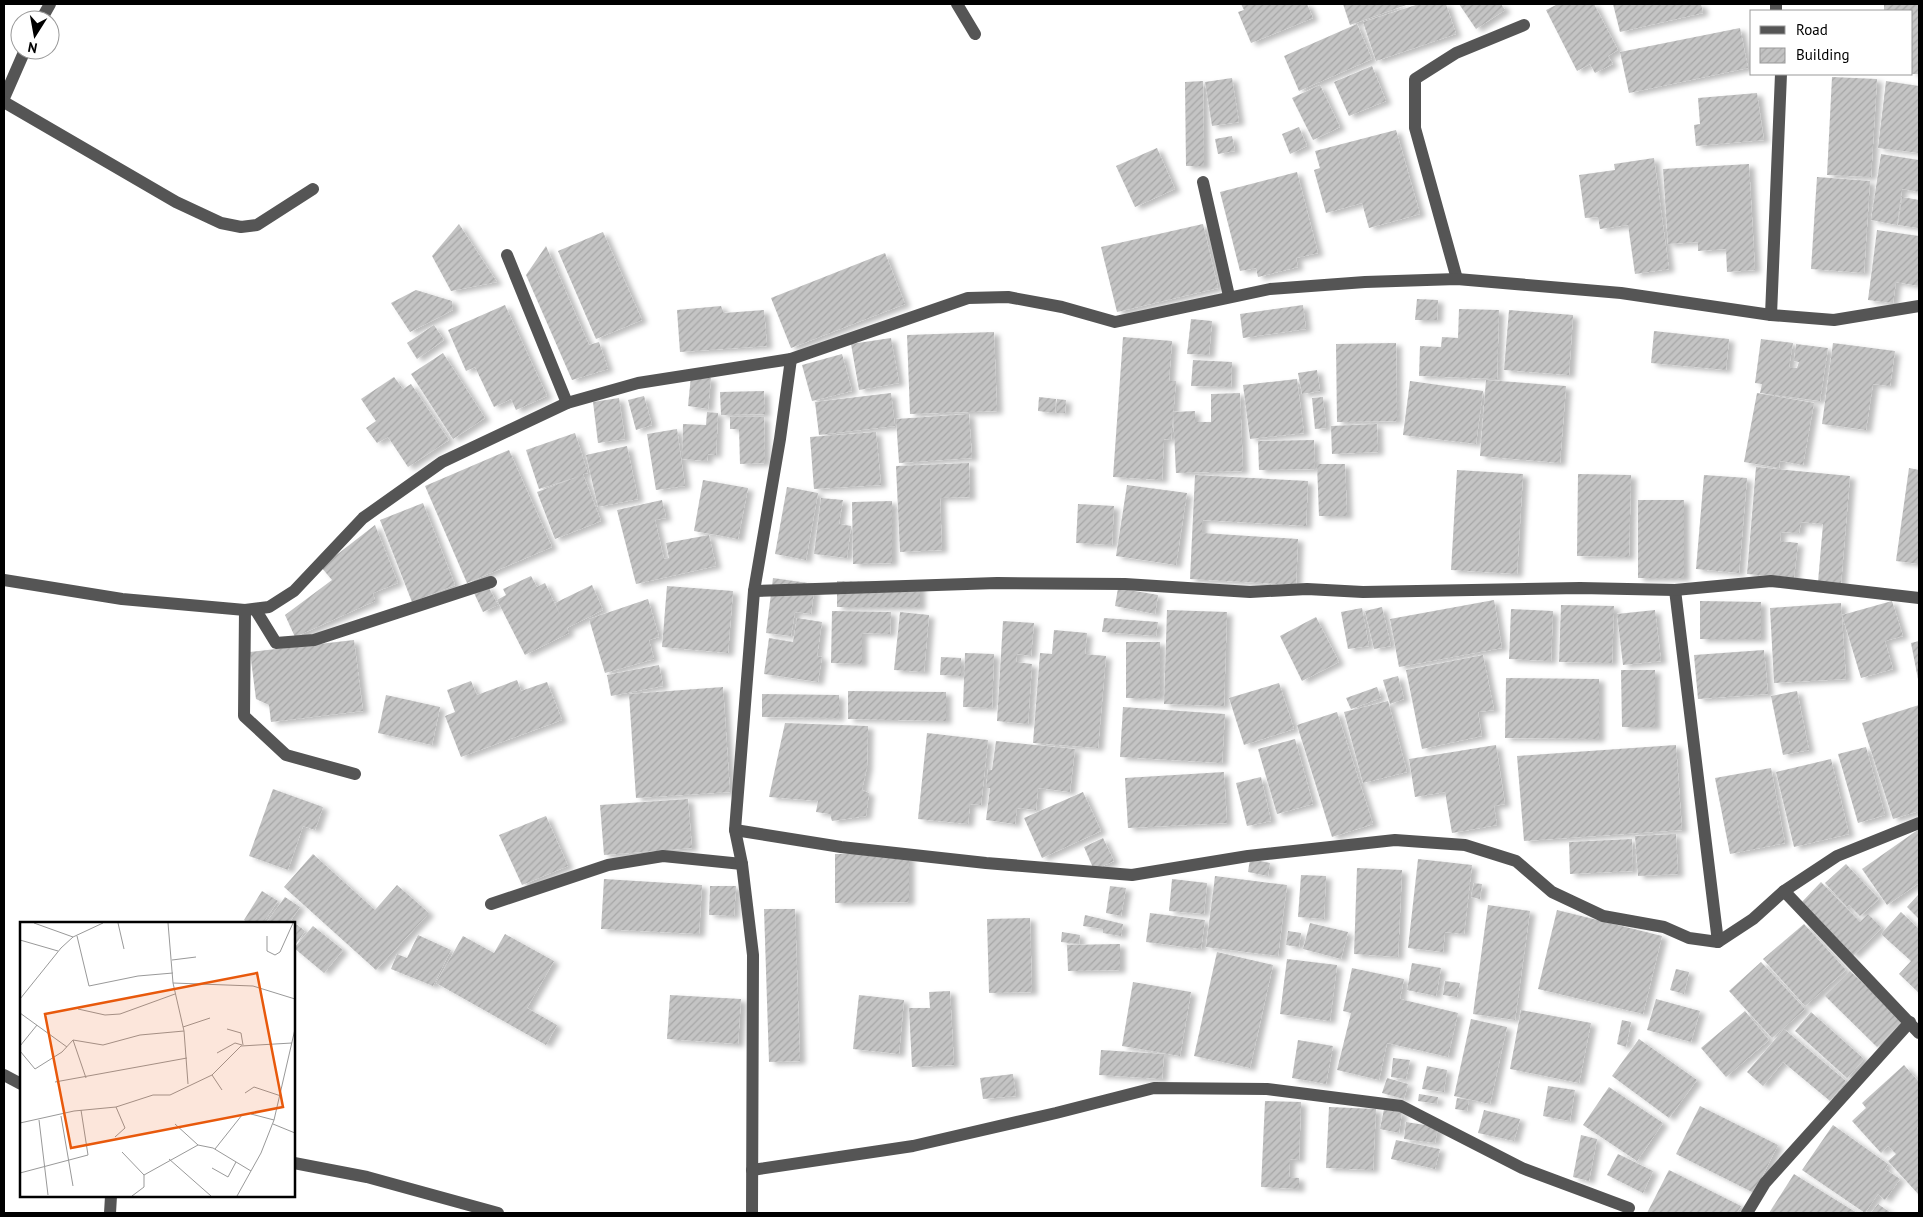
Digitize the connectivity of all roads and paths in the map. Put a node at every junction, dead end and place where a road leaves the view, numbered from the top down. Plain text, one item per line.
1 (957, 4) edge
2 (1524, 25) dead end
3 (975, 34) dead end
4 (21, 60) edge
5 (1781, 75) edge
6 (4, 98) edge
7 (4, 102) edge
8 (1203, 182) dead end
9 (313, 188) dead end
10 (507, 255) dead end
11 (1458, 279) junction
12 (1229, 296) junction
13 (1919, 306) edge
14 (1771, 315) junction
15 (791, 359) junction
16 (567, 403) junction
17 (4, 580) edge
18 (491, 582) dead end
19 (1675, 590) junction
20 (754, 591) junction
21 (1919, 598) edge
22 (250, 610) junction
23 (355, 774) dead end
24 (1919, 823) edge
25 (735, 830) junction
26 (742, 864) junction
27 (1784, 891) junction
28 (491, 904) dead end
29 (1718, 942) junction
30 (1910, 1022) junction
31 (1919, 1033) edge
32 (4, 1075) edge
33 (20, 1083) edge
34 (295, 1163) edge
35 (752, 1170) junction
36 (110, 1197) edge
37 (1629, 1208) dead end
38 (110, 1213) edge
39 (498, 1213) edge
40 (752, 1213) edge
41 (1747, 1213) edge

1 - 3 street
2 - 11 street
4 - 6 street
5 - 14 street
7 - 9 street
8 - 12 street
10 - 16 street
11 - 12 street
11 - 14 street
12 - 15 street
13 - 14 street
15 - 16 street
15 - 20 street
16 - 22 street
17 - 22 street
18 - 22 street
19 - 20 street
19 - 21 street
19 - 29 street
20 - 25 street
22 - 23 street
24 - 27 street
25 - 26 street
25 - 29 street
26 - 28 street
26 - 35 street
27 - 29 street
27 - 30 street
30 - 31 street
30 - 41 street
32 - 33 street
34 - 39 street
35 - 37 street
35 - 40 street
36 - 38 street

